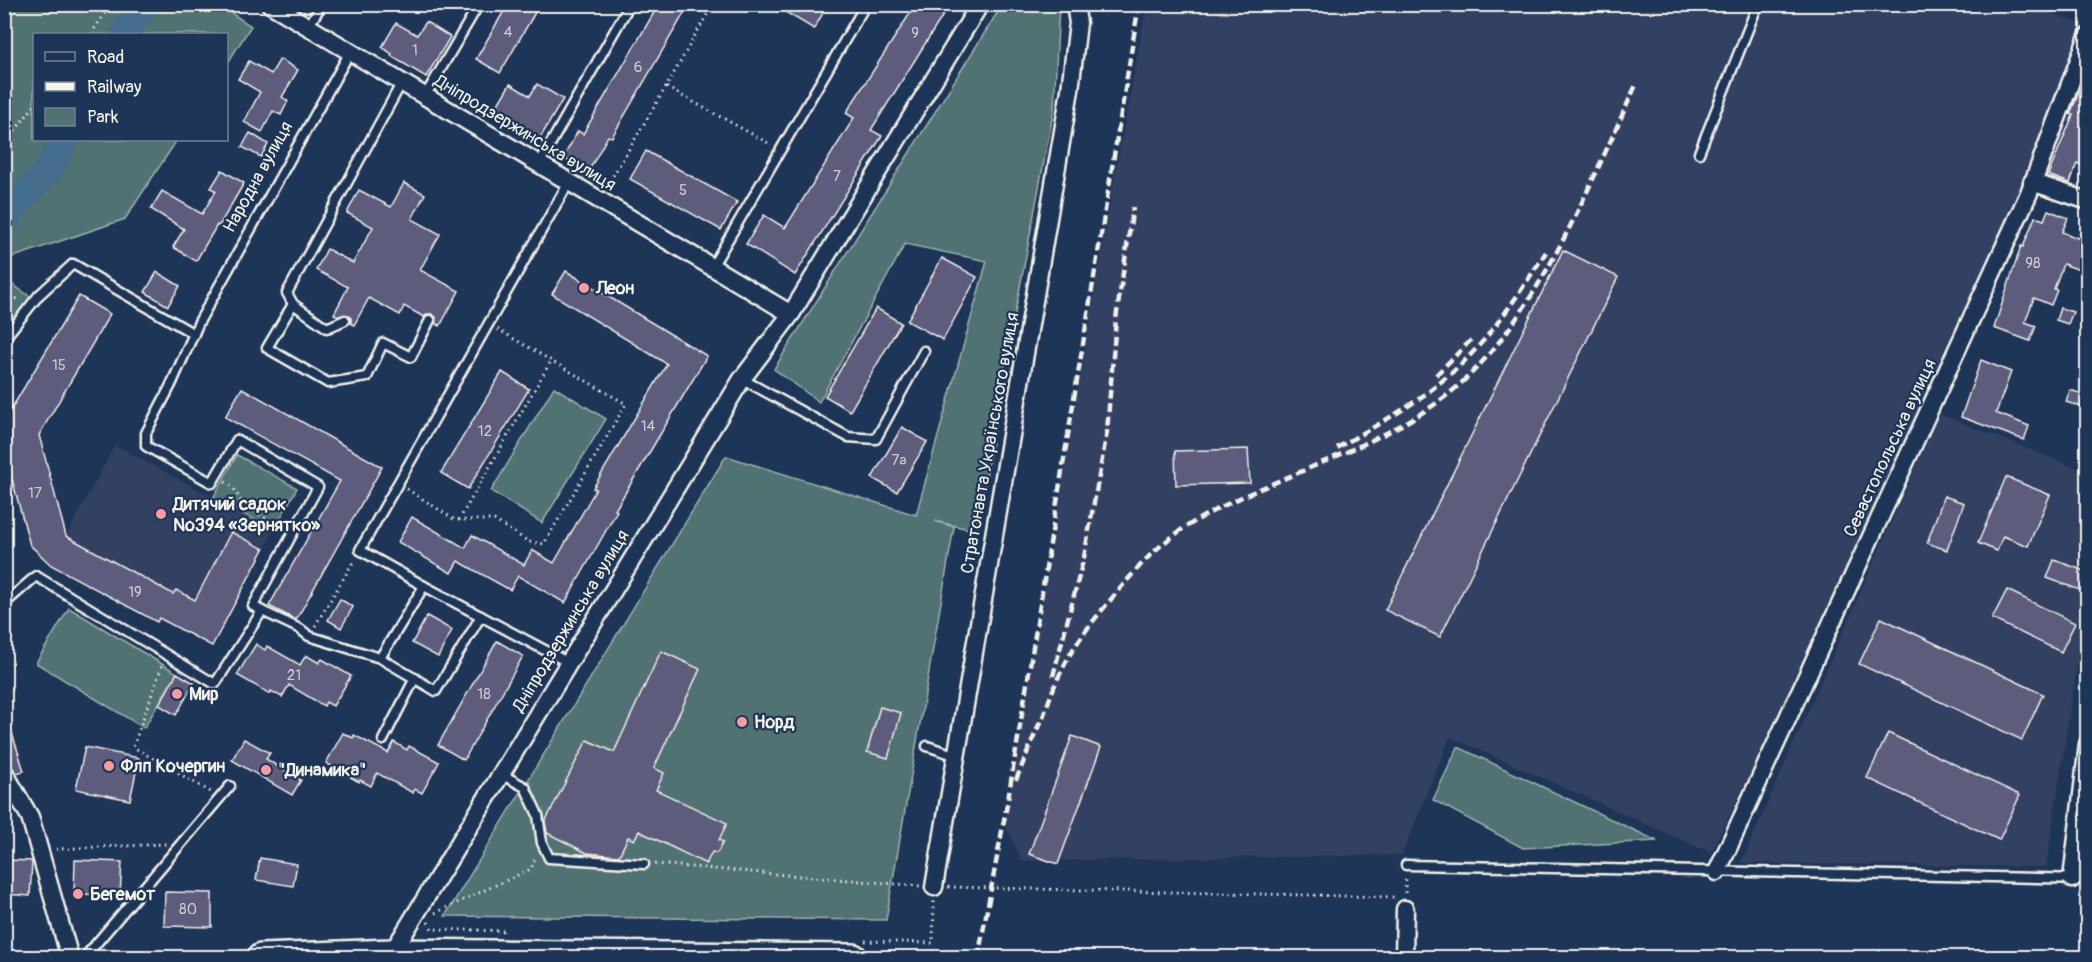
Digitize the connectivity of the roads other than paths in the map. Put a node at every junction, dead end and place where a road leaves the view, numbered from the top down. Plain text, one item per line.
1 (270, 4) edge
2 (322, 4) edge
3 (479, 4) edge
4 (630, 4) edge
5 (866, 4) edge
6 (980, 4) edge
7 (1075, 4) edge
8 (1758, 4) edge
9 (308, 27) junction
10 (2088, 36) edge
11 (350, 52) junction
12 (402, 82) junction
13 (425, 96) junction
14 (1699, 153) dead end
15 (539, 164) junction
16 (569, 182) junction
17 (2032, 182) junction
18 (2088, 201) edge
19 (712, 267) junction
20 (293, 304) junction
21 (791, 314) junction
22 (345, 320) dead end
23 (430, 320) dead end
24 (194, 334) junction
25 (4, 339) edge
26 (924, 351) dead end
27 (742, 379) junction
28 (424, 586) junction
29 (4, 604) edge
30 (262, 611) junction
31 (481, 616) junction
32 (380, 658) junction
33 (568, 663) junction
34 (415, 678) junction
35 (383, 740) dead end
36 (2088, 744) edge
37 (927, 746) dead end
38 (957, 756) junction
39 (4, 772) edge
40 (501, 774) junction
41 (230, 786) dead end
42 (644, 864) road end
43 (1406, 865) road end
44 (1717, 872) junction
45 (2080, 879) edge
46 (934, 887) road end
47 (1405, 904) road end
48 (857, 949) edge
49 (399, 955) edge
50 (70, 957) edge
51 (84, 957) edge
52 (261, 957) edge
53 (1404, 957) edge

1 - 9 street, Дніпродзержинська вулиця
2 - 9 lane
3 - 13 lane
4 - 15 lane
5 - 19 lane
6 - 21 street, Дніпродзержинська вулиця
7 - 38 street, Стратонавта Українського вулиця
8 - 14 lane
9 - 11 street, Дніпродзержинська вулиця
10 - 17 street, Севастопольська вулиця
11 - 12 street, Дніпродзержинська вулиця
11 - 24 lane, Народна вулиця
12 - 13 street, Дніпродзержинська вулиця
12 - 20 lane
13 - 15 street, Дніпродзержинська вулиця
15 - 16 street, Дніпродзержинська вулиця
16 - 19 street, Дніпродзержинська вулиця
16 - 28 lane
17 - 18 street
17 - 44 street, Севастопольська вулиця
19 - 21 street, Дніпродзержинська вулиця
20 - 22 lane
20 - 23 lane
21 - 27 street, Дніпродзержинська вулиця
24 - 25 lane
24 - 30 lane, Народна вулиця
26 - 27 lane
27 - 33 street, Дніпродзержинська вулиця
28 - 31 lane
28 - 32 lane
29 - 30 lane
30 - 32 lane
31 - 33 lane
31 - 34 lane
32 - 34 lane
33 - 40 street, Дніпродзержинська вулиця
34 - 35 lane
36 - 45 street
37 - 38 lane
38 - 46 street, Стратонавта Українського вулиця
39 - 50 street
40 - 42 lane
40 - 49 street, Дніпродзержинська вулиця
41 - 51 lane
43 - 44 lane
44 - 45 lane
47 - 53 street
48 - 49 main road
49 - 52 main road

